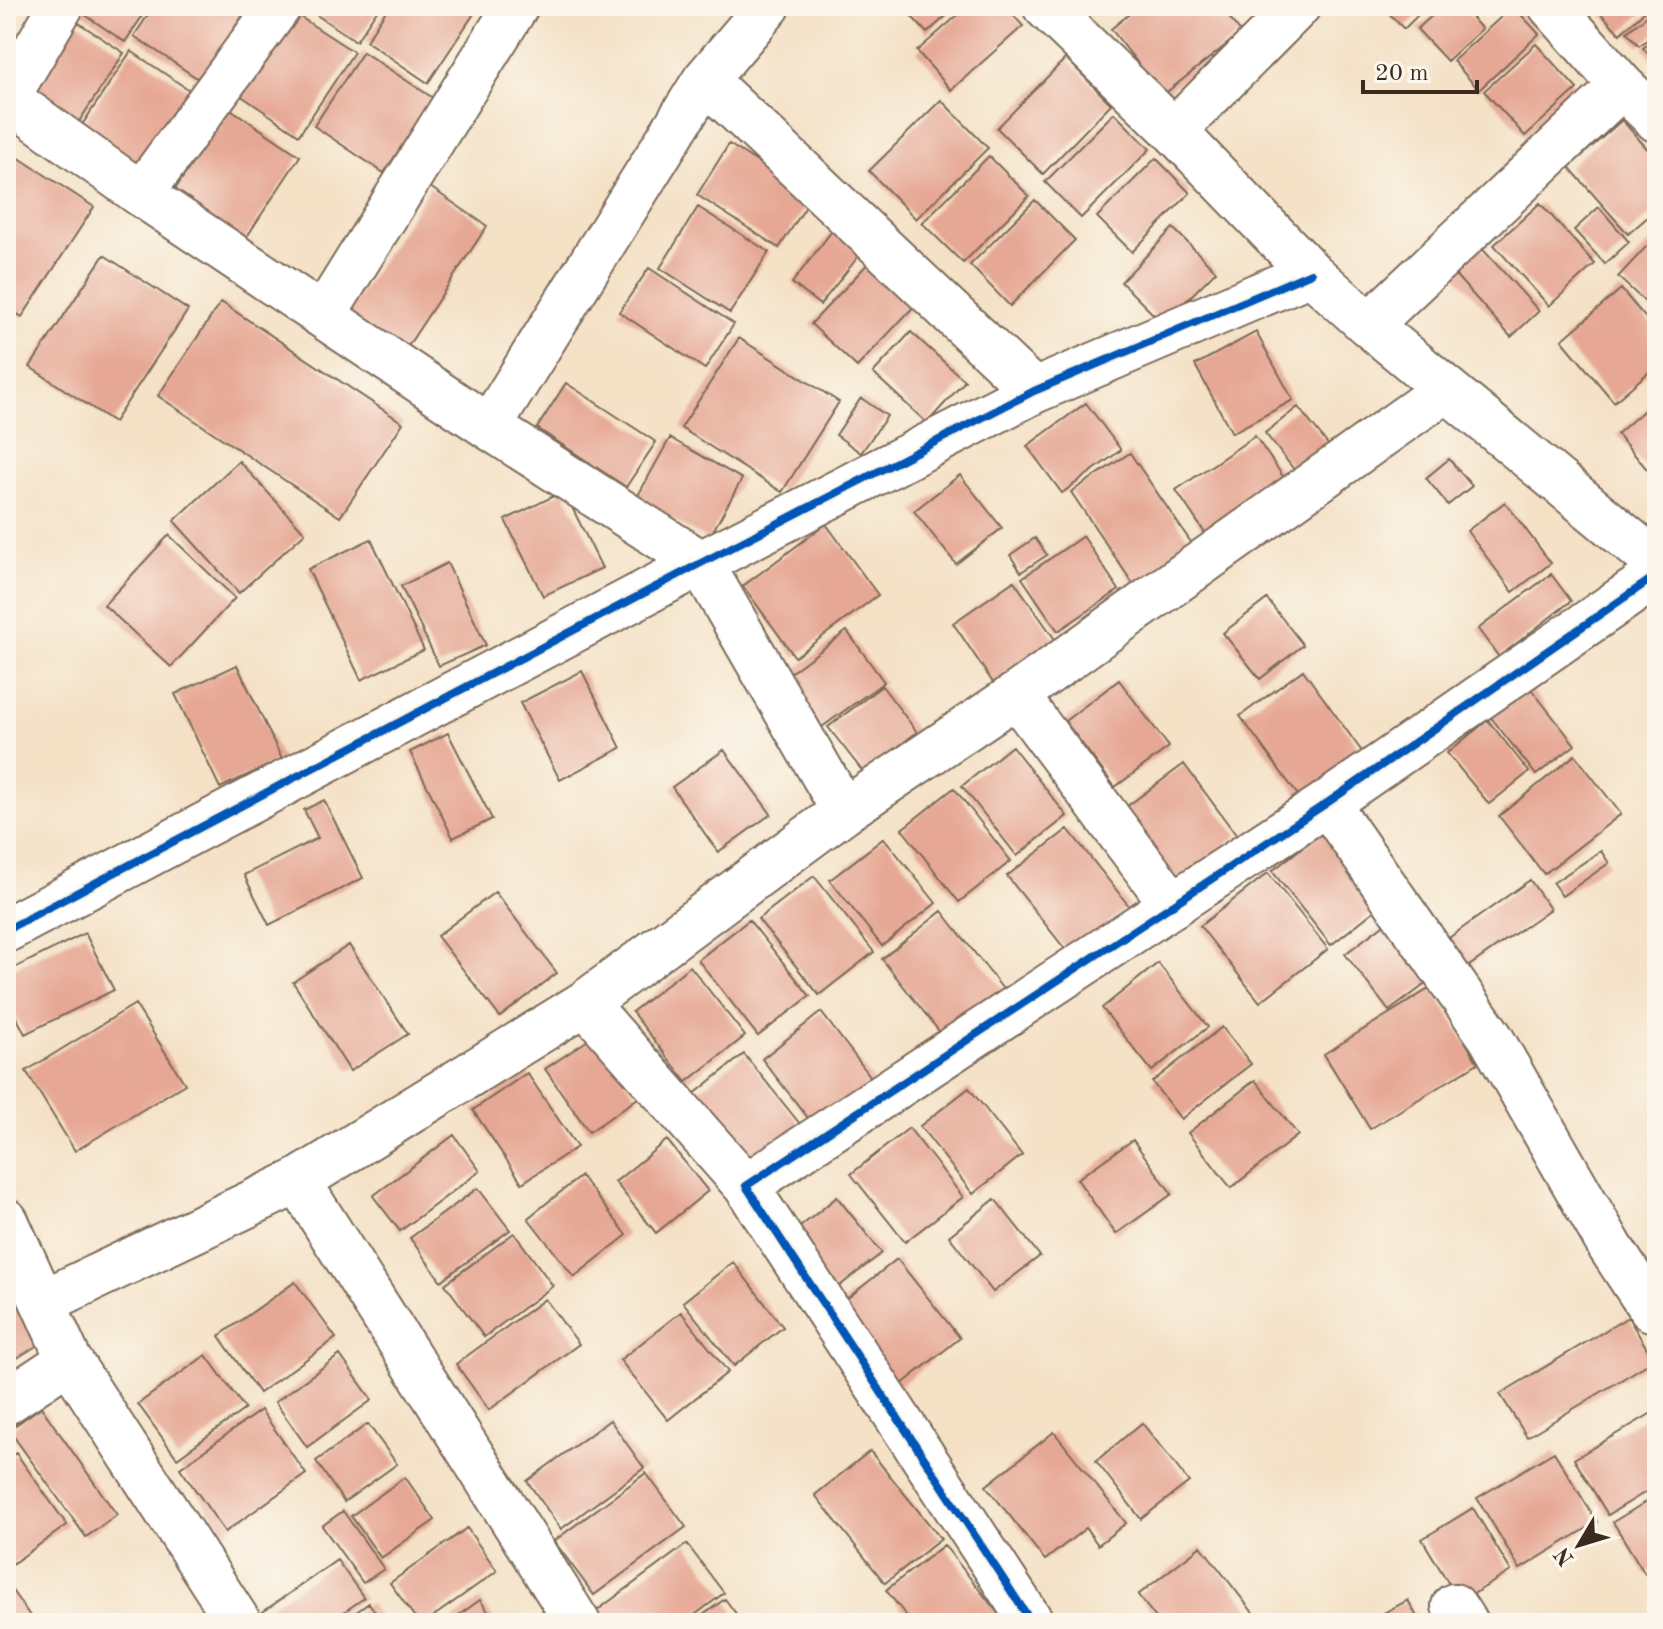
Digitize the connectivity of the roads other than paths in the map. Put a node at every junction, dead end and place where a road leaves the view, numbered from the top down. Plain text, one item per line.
1 (61, 6) edge
2 (279, 6) edge
3 (516, 6) edge
4 (768, 6) edge
5 (1045, 6) edge
6 (1298, 6) edge
7 (1551, 6) edge
8 (705, 80) junction
9 (1622, 86) junction
10 (6, 98) edge
11 (6, 110) edge
12 (1657, 120) edge
13 (1174, 131) junction
14 (141, 194) junction
15 (1311, 273) junction
16 (323, 316) junction
17 (1369, 325) junction
18 (1445, 390) junction
19 (1034, 391) junction
20 (489, 427) junction
21 (701, 563) junction
22 (1657, 563) edge
23 (1657, 575) edge
24 (1016, 695) junction
25 (1327, 803) junction
26 (844, 811) junction
27 (1173, 905) junction
28 (6, 930) edge
29 (585, 1003) junction
30 (298, 1181) junction
31 (746, 1186) junction
32 (6, 1221) edge
33 (43, 1302) junction
34 (1655, 1312) edge
35 (69, 1360) junction
36 (6, 1402) edge
37 (239, 1623) edge
38 (578, 1623) edge
39 (1032, 1623) edge

1 - 10 street
2 - 14 street
3 - 16 street
4 - 8 street
5 - 13 street
6 - 13 street
7 - 9 street
8 - 19 street
8 - 20 street
9 - 12 street
9 - 17 street
10 - 11 street
10 - 14 street
13 - 15 street
14 - 16 street
15 - 17 street
15 - 19 street
16 - 20 street
17 - 18 street
18 - 22 street
18 - 24 street
19 - 21 street
20 - 21 street
21 - 26 street
21 - 28 street
23 - 25 street
24 - 26 street
24 - 27 street
25 - 27 street
25 - 34 street
26 - 29 street
27 - 31 street
29 - 30 street
29 - 31 street
30 - 33 street
30 - 38 street
31 - 39 street
32 - 33 street
33 - 35 street
35 - 36 street
35 - 37 street

